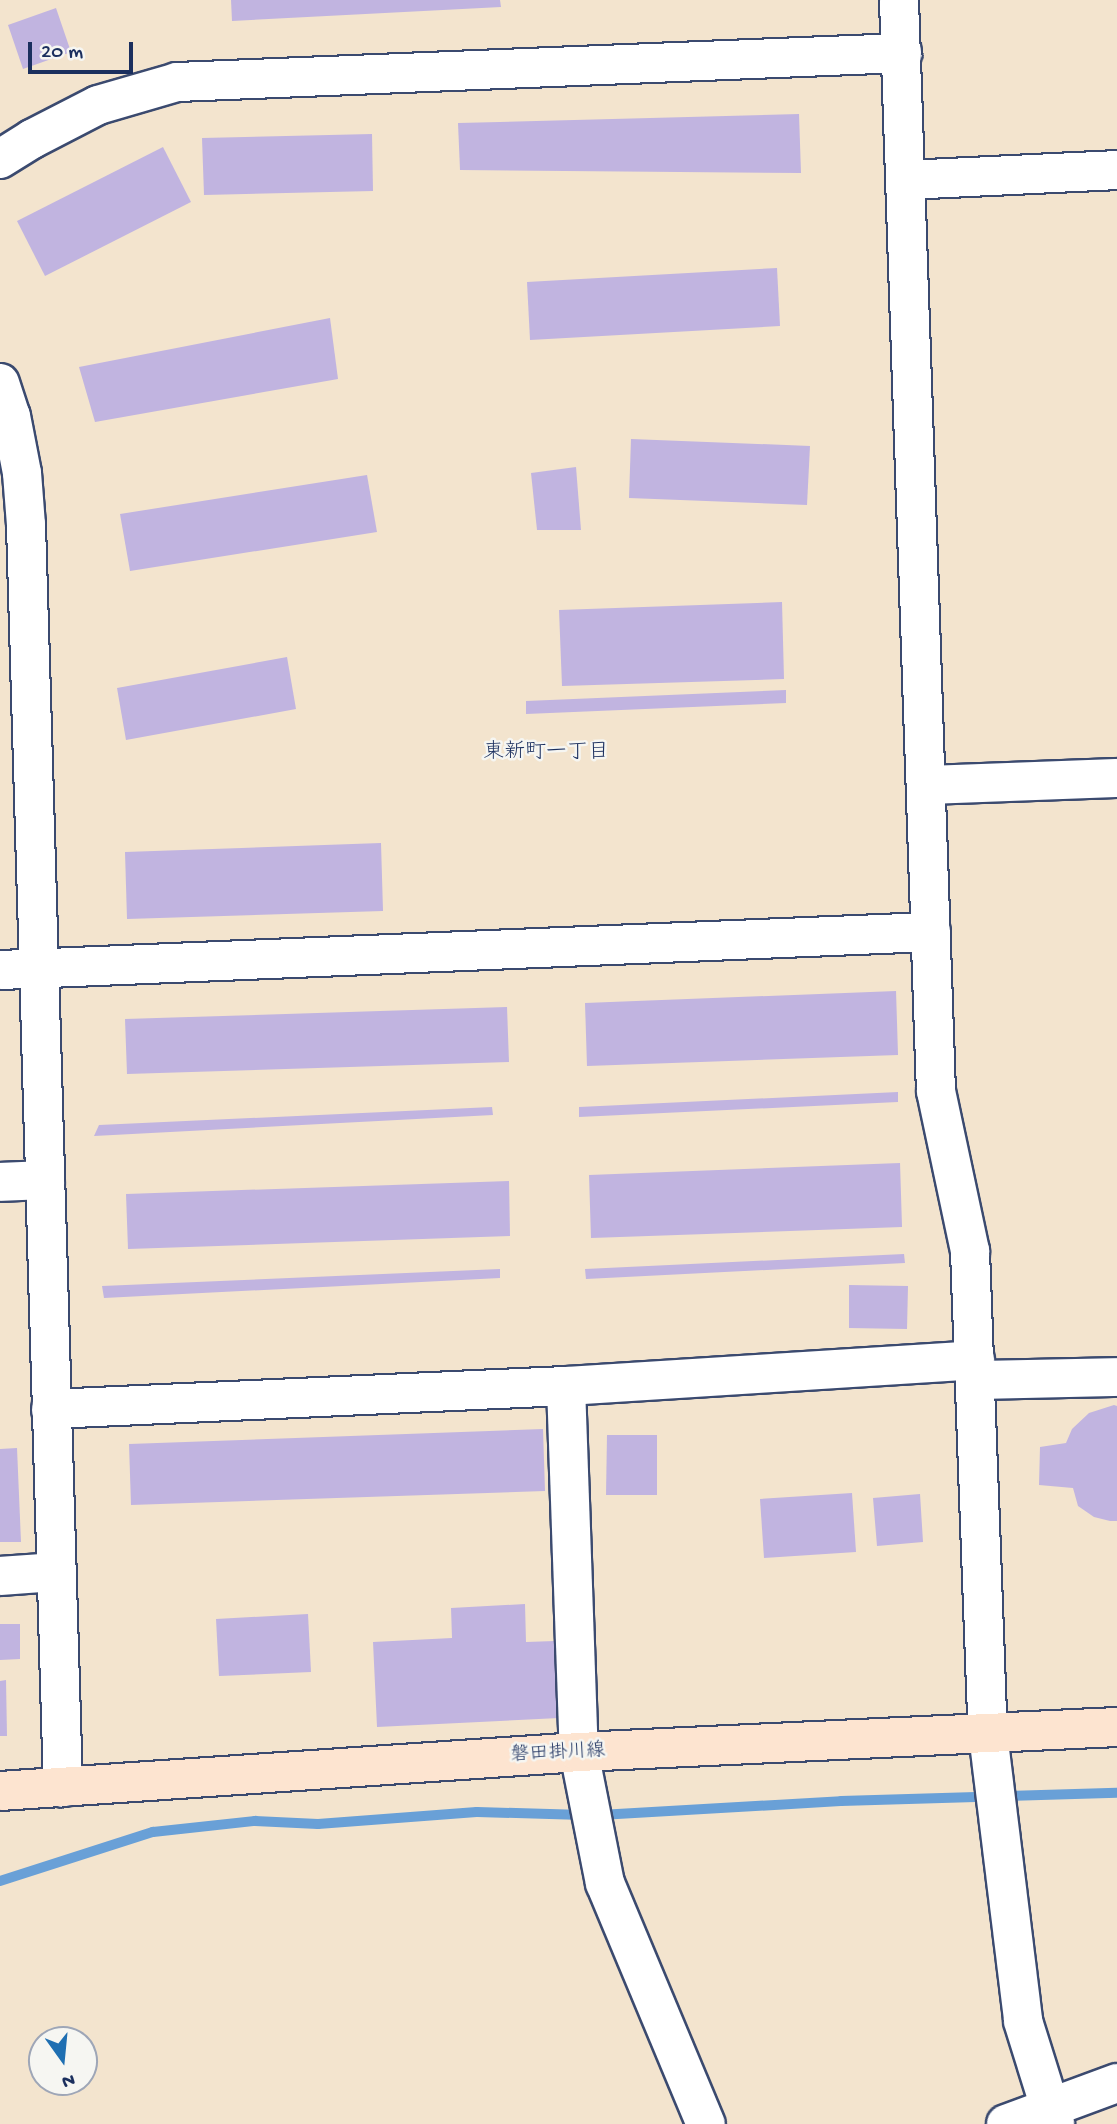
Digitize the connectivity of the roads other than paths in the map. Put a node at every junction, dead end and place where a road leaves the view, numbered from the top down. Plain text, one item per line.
1 (899, 0) edge
2 (902, 53) junction
3 (0, 159) edge
4 (1117, 170) edge
5 (906, 180) junction
6 (0, 383) edge
7 (1117, 778) edge
8 (927, 785) junction
9 (931, 932) junction
10 (38, 967) junction
11 (0, 970) edge
12 (45, 1180) junction
13 (0, 1182) edge
14 (975, 1370) junction
15 (1117, 1377) edge
16 (566, 1386) junction
17 (51, 1409) junction
18 (56, 1572) junction
19 (0, 1576) edge
20 (1117, 1727) edge
21 (988, 1734) junction
22 (579, 1752) junction
23 (63, 1787) junction
24 (0, 1791) edge
25 (1117, 2083) edge
26 (1052, 2116) edge
27 (706, 2124) edge
28 (1006, 2124) edge

1 - 2 street
2 - 3 street
2 - 5 street
4 - 5 street
5 - 8 street
6 - 10 street
7 - 8 street
8 - 9 street
9 - 10 street
9 - 14 street
10 - 11 street
10 - 12 street
12 - 13 street
12 - 17 street
14 - 15 street
14 - 16 street
14 - 21 street
16 - 17 street
16 - 22 street
17 - 18 street
18 - 19 street
18 - 23 street
20 - 21 main road, 磐田掛川線
21 - 22 main road, 磐田掛川線
21 - 26 street
22 - 23 main road, 磐田掛川線
22 - 27 street
23 - 24 main road, 磐田掛川線
25 - 26 street
26 - 28 street

